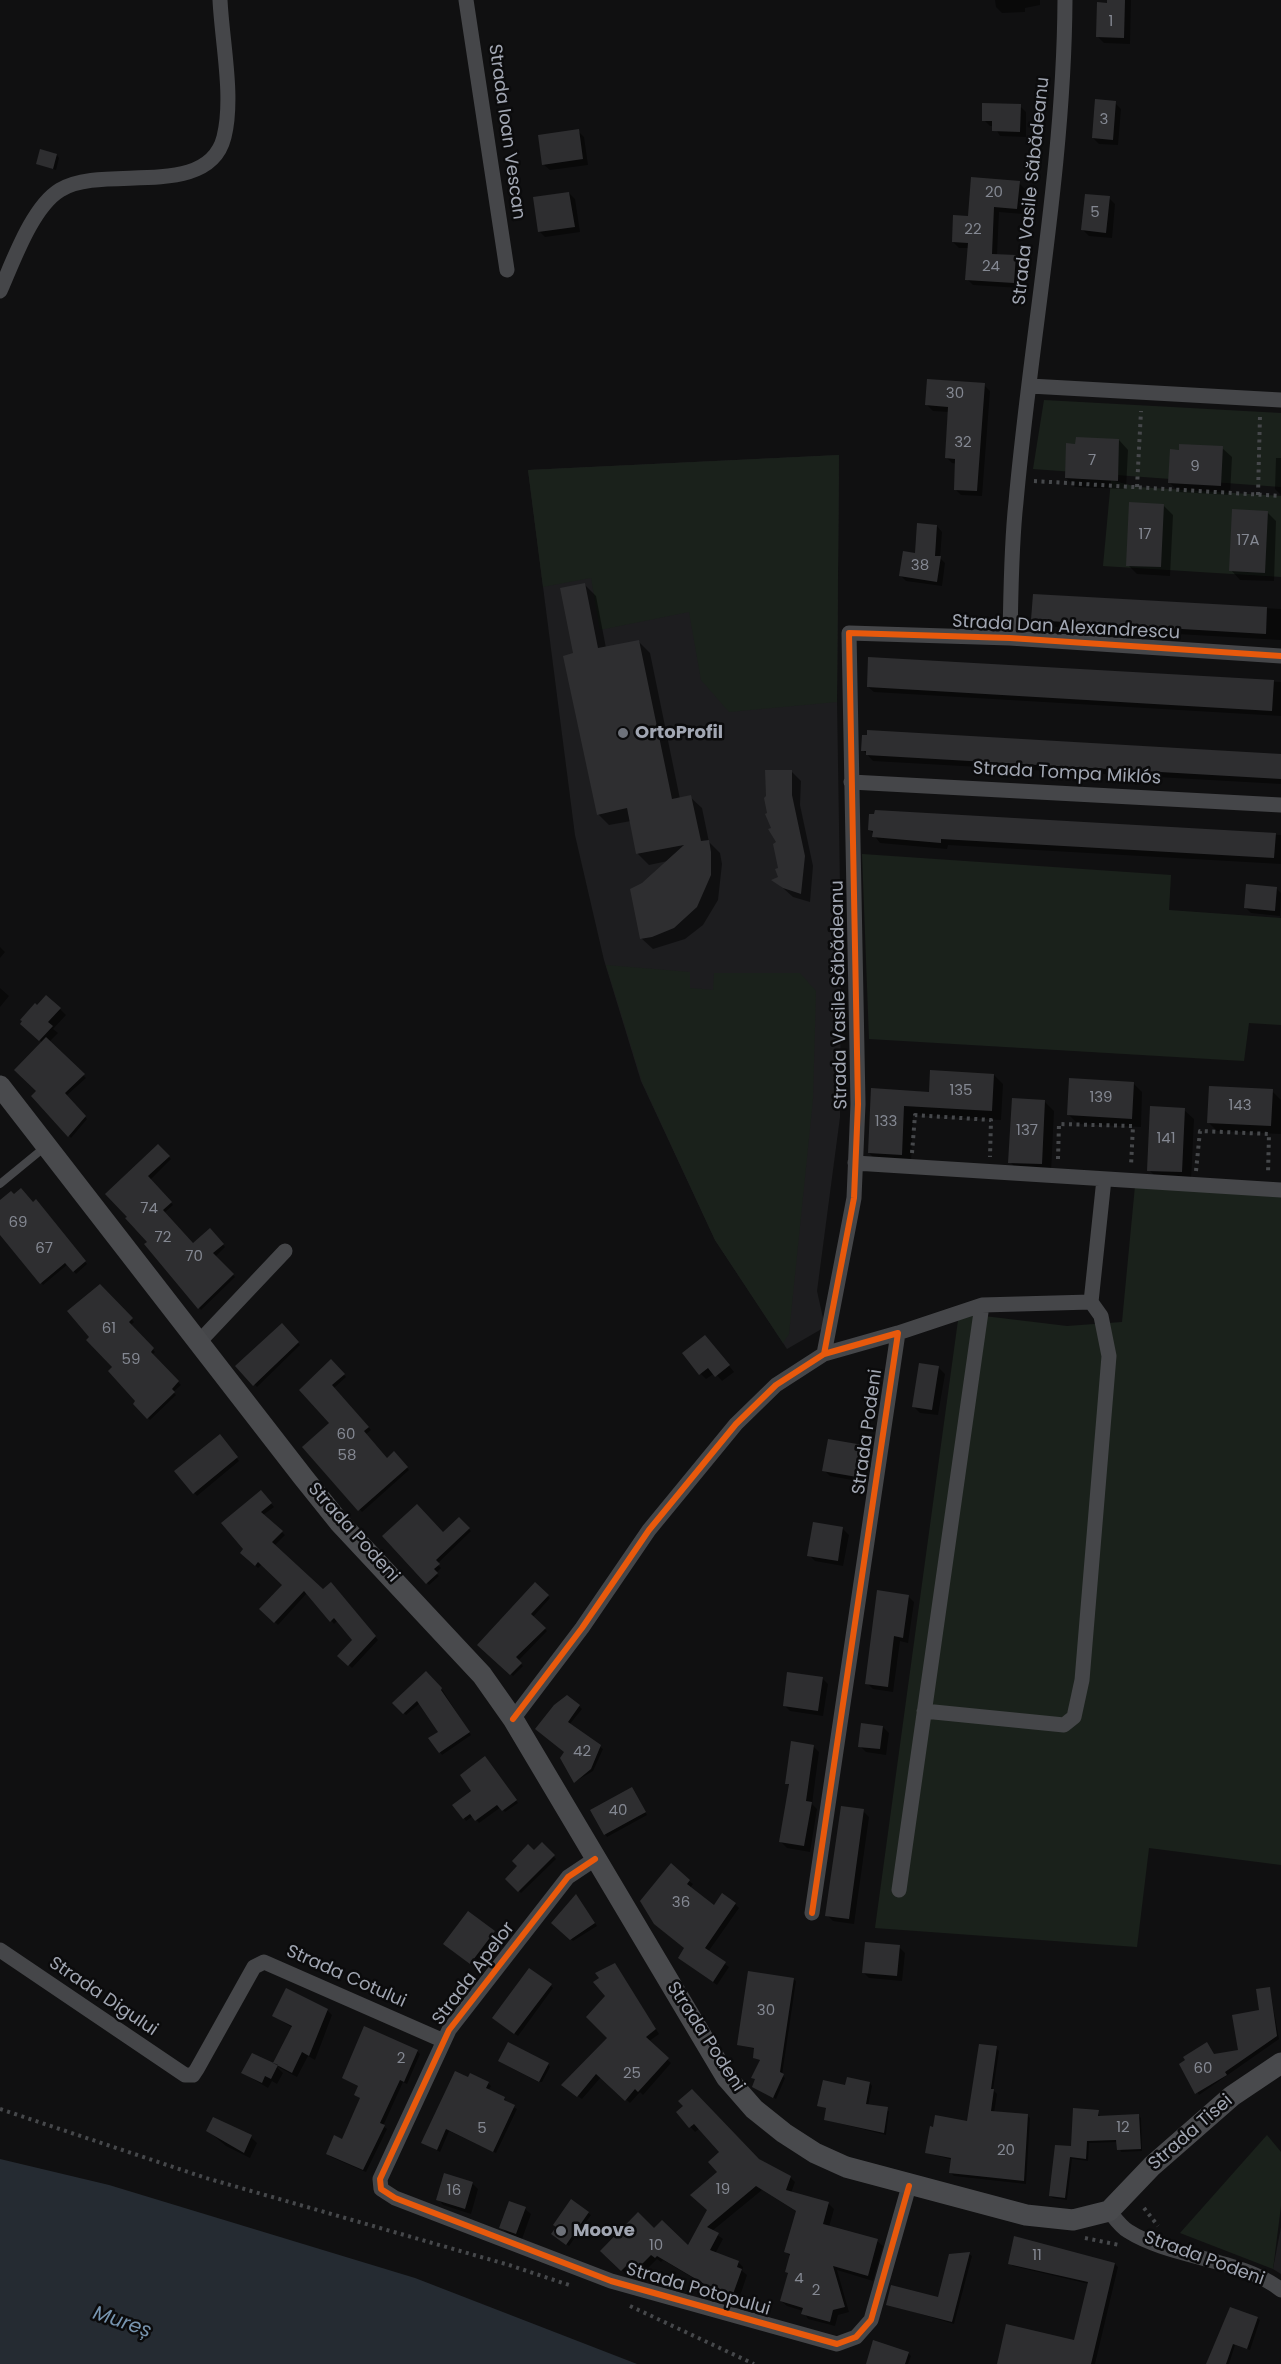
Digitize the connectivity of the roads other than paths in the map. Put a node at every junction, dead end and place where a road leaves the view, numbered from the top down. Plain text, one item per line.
1 (220, 0) edge
2 (466, 0) edge
3 (1065, 0) edge
4 (507, 270) dead end
5 (0, 291) edge
6 (1030, 386) junction
7 (1281, 400) edge
8 (849, 633) joint
9 (1010, 638) junction
10 (1281, 656) edge
11 (851, 782) junction
12 (1281, 805) edge
13 (0, 1086) edge
14 (47, 1146) junction
15 (855, 1163) junction
16 (1104, 1179) junction
17 (0, 1184) edge
18 (1274, 1187) edge
19 (285, 1251) dead end
20 (1091, 1302) junction
21 (982, 1305) junction
22 (898, 1333) junction
23 (199, 1342) junction
24 (824, 1354) junction
25 (924, 1711) junction
26 (513, 1719) junction
27 (595, 1859) junction
28 (899, 1890) dead end
29 (812, 1913) dead end
30 (0, 1950) edge
31 (444, 2041) junction
32 (1281, 2063) edge
33 (185, 2075) joint
34 (909, 2186) junction
35 (384, 2192) joint
36 (1108, 2211) junction
37 (1281, 2290) edge

1 - 5 street
2 - 4 street, Strada Ioan Vescan
3 - 6 street, Strada Vasile Săbădeanu
6 - 7 street
6 - 9 street, Strada Vasile Săbădeanu
8 - 9 street, Strada Dan Alexandrescu
8 - 11 street, Strada Vasile Săbădeanu
9 - 10 street, Strada Dan Alexandrescu
11 - 12 street, Strada Tompa Miklós
11 - 15 street, Strada Vasile Săbădeanu
13 - 14 main road, Strada Podeni
14 - 17 lane
14 - 23 main road, Strada Podeni
15 - 16 street
15 - 24 street, Strada Vasile Săbădeanu
16 - 18 street
16 - 20 street
19 - 23 street
20 - 21 street
20 - 25 street
21 - 22 street
21 - 25 street
22 - 24 street, Strada Podeni
22 - 29 street, Strada Podeni
23 - 26 main road, Strada Podeni
24 - 26 street, Strada Podeni
25 - 28 street
26 - 27 main road, Strada Podeni
27 - 31 street, Strada Apelor
27 - 34 main road, Strada Podeni
30 - 33 street, Strada Digului
31 - 33 street, Strada Cotului
31 - 35 street, Strada Apelor
32 - 36 main road, Strada Tisei
34 - 35 street, Strada Potopului
34 - 36 main road, Strada Podeni
36 - 37 street, Strada Podeni

